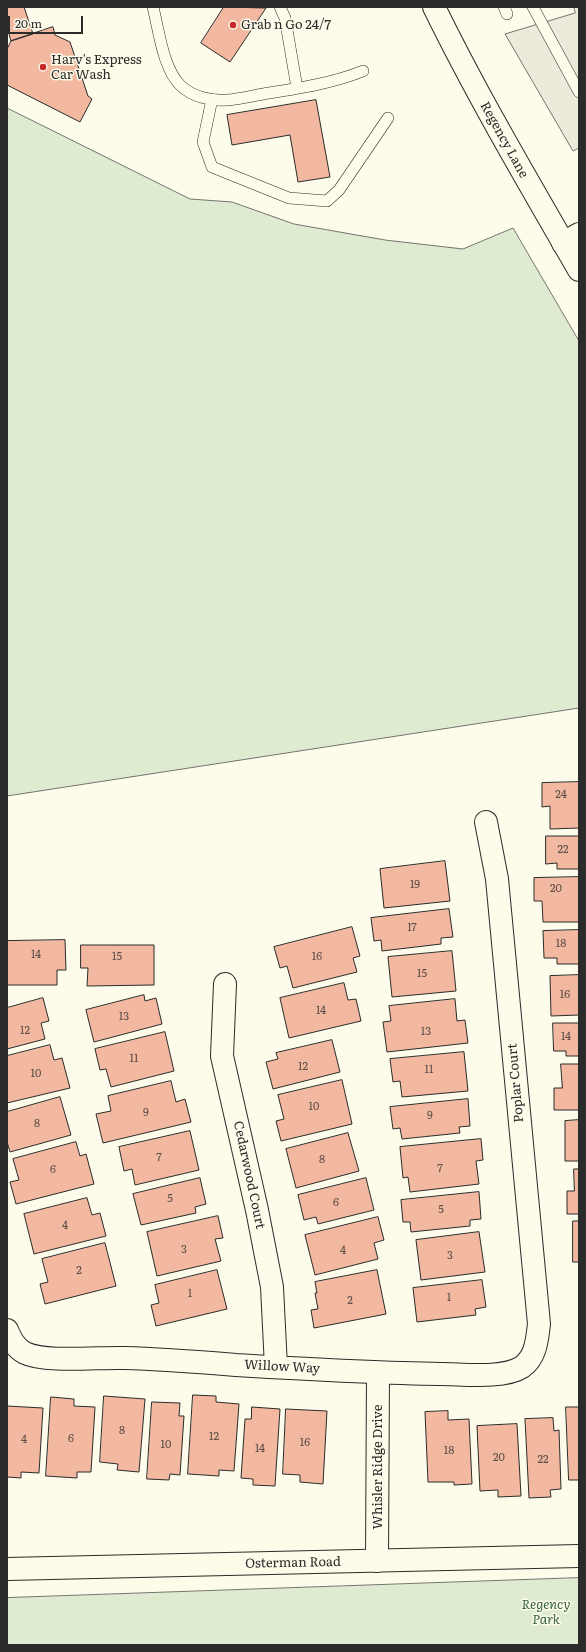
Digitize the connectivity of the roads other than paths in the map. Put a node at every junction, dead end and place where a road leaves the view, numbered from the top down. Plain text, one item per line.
1 (153, 7) edge
2 (280, 7) edge
3 (434, 7) edge
4 (534, 7) edge
5 (363, 71) dead end
6 (297, 88) junction
7 (579, 92) edge
8 (212, 99) junction
9 (388, 118) dead end
10 (571, 238) edge
11 (579, 270) edge
12 (486, 822) dead end
13 (225, 984) dead end
14 (12, 1338) edge
15 (536, 1346) joint
16 (276, 1367) junction
17 (378, 1373) junction
18 (579, 1556) edge
19 (378, 1561) junction
20 (7, 1569) edge

1 - 8 lane
2 - 6 lane
3 - 10 street, Regency Lane
4 - 7 lane
5 - 6 lane
6 - 8 lane
8 - 9 lane
10 - 11 street, Regency Lane
12 - 15 street, Poplar Court
13 - 16 street, Cedarwood Court
14 - 16 street, Willow Way
15 - 17 street, Willow Way
16 - 17 street, Willow Way
17 - 19 street, Whisler Ridge Drive
18 - 19 street, Osterman Road
19 - 20 street, Osterman Road

